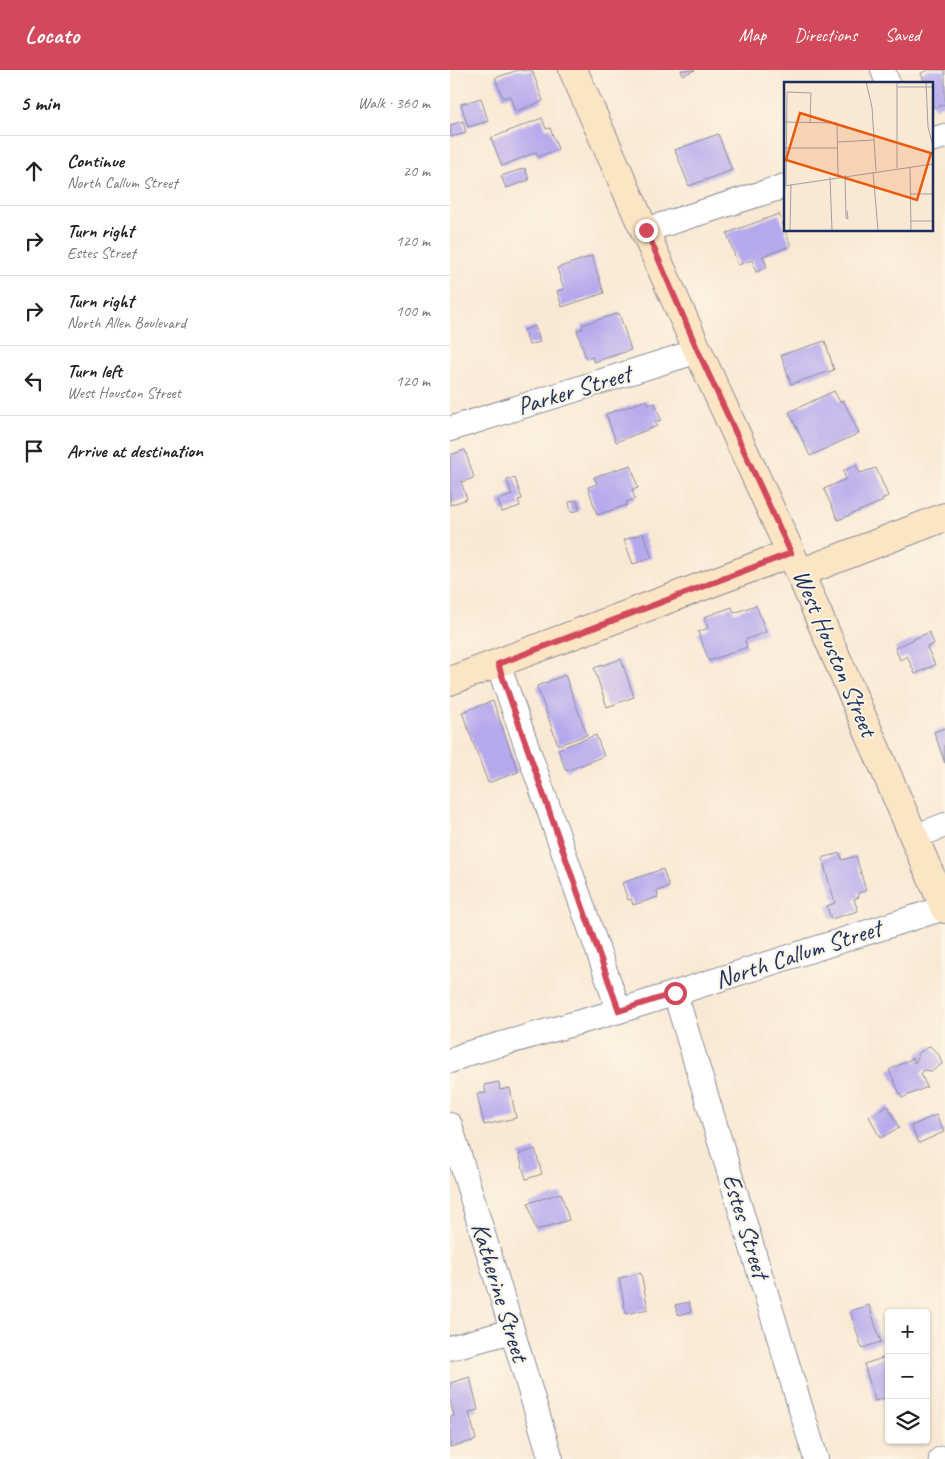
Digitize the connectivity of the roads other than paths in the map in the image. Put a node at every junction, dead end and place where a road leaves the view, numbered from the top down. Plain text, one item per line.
1 (573, 70) edge
2 (883, 70) edge
3 (887, 82) edge
4 (945, 136) edge
5 (932, 140) edge
6 (784, 186) edge
7 (646, 230) junction
8 (698, 351) junction
9 (450, 429) edge
10 (945, 517) edge
11 (796, 563) junction
12 (498, 664) junction
13 (450, 681) edge
14 (945, 825) edge
15 (914, 837) junction
16 (945, 908) edge
17 (675, 993) junction
18 (619, 1011) junction
19 (450, 1062) edge
20 (450, 1125) edge
21 (512, 1331) junction
22 (450, 1348) edge
23 (945, 1458) edge
24 (551, 1459) edge
25 (816, 1459) edge
26 (941, 1459) edge

1 - 7 main road, West Houston Street
2 - 3 street
4 - 5 street
6 - 7 street
7 - 8 main road, West Houston Street
8 - 9 street, Parker Street
8 - 11 main road, West Houston Street
10 - 11 main road
11 - 12 main road
11 - 15 main road, West Houston Street
12 - 13 main road
12 - 18 street
14 - 15 street
15 - 16 main road, West Houston Street
16 - 17 street, North Callum Street
17 - 18 street, North Callum Street
17 - 25 street, Estes Street
18 - 19 street, North Callum Street
20 - 21 street, Katherine Street
21 - 22 street
21 - 24 street, Katherine Street
23 - 26 street

